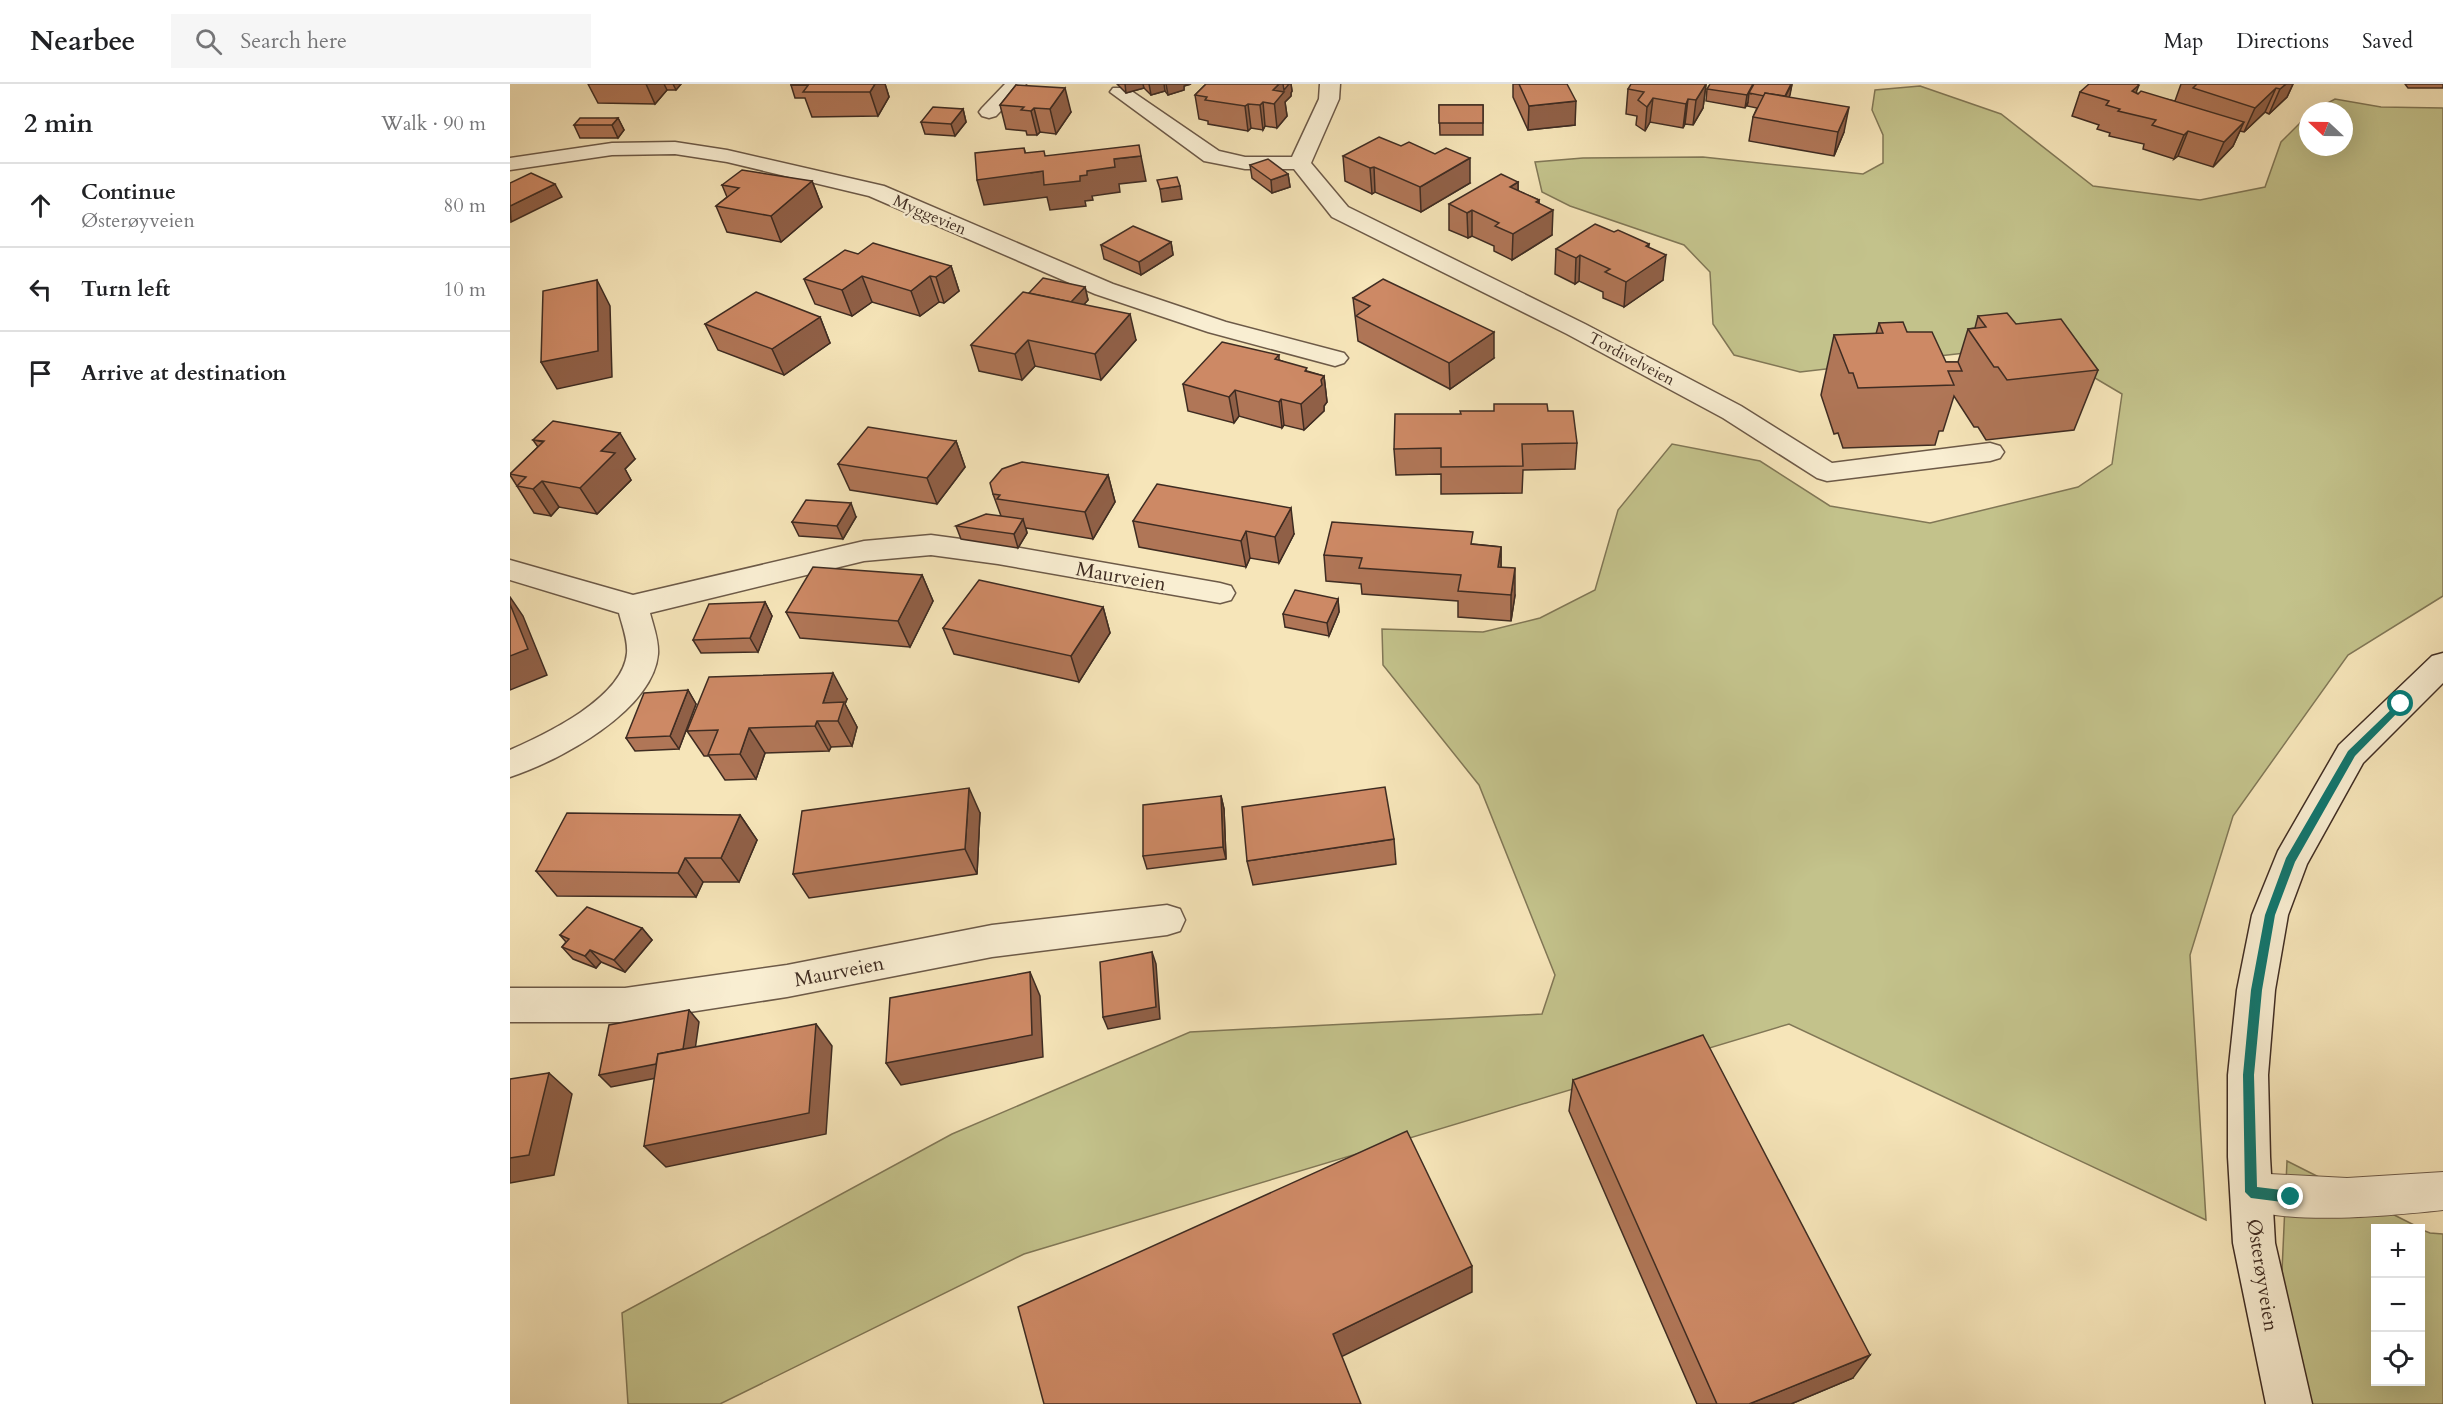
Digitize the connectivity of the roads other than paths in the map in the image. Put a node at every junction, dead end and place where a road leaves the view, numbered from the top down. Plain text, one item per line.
1 (1016, 84) edge
2 (1330, 84) edge
3 (1120, 92) dead end
4 (989, 112) dead end
5 (1300, 163) junction
6 (510, 164) edge
7 (1335, 358) dead end
8 (1990, 452) dead end
9 (510, 570) edge
10 (1220, 593) dead end
11 (633, 606) junction
12 (2443, 664) edge
13 (510, 764) edge
14 (1167, 920) dead end
15 (510, 1005) edge
16 (2443, 1191) edge
17 (2251, 1192) junction
18 (2289, 1404) edge

1 - 4 street
2 - 5 street
3 - 5 street
5 - 8 street, Tordivelveien
6 - 7 street, Myggevien
9 - 11 street, Maurveien
10 - 11 street, Maurveien
11 - 13 street
12 - 17 street, Østerøyveien
14 - 15 street, Maurveien
16 - 17 lane
17 - 18 street, Østerøyveien

